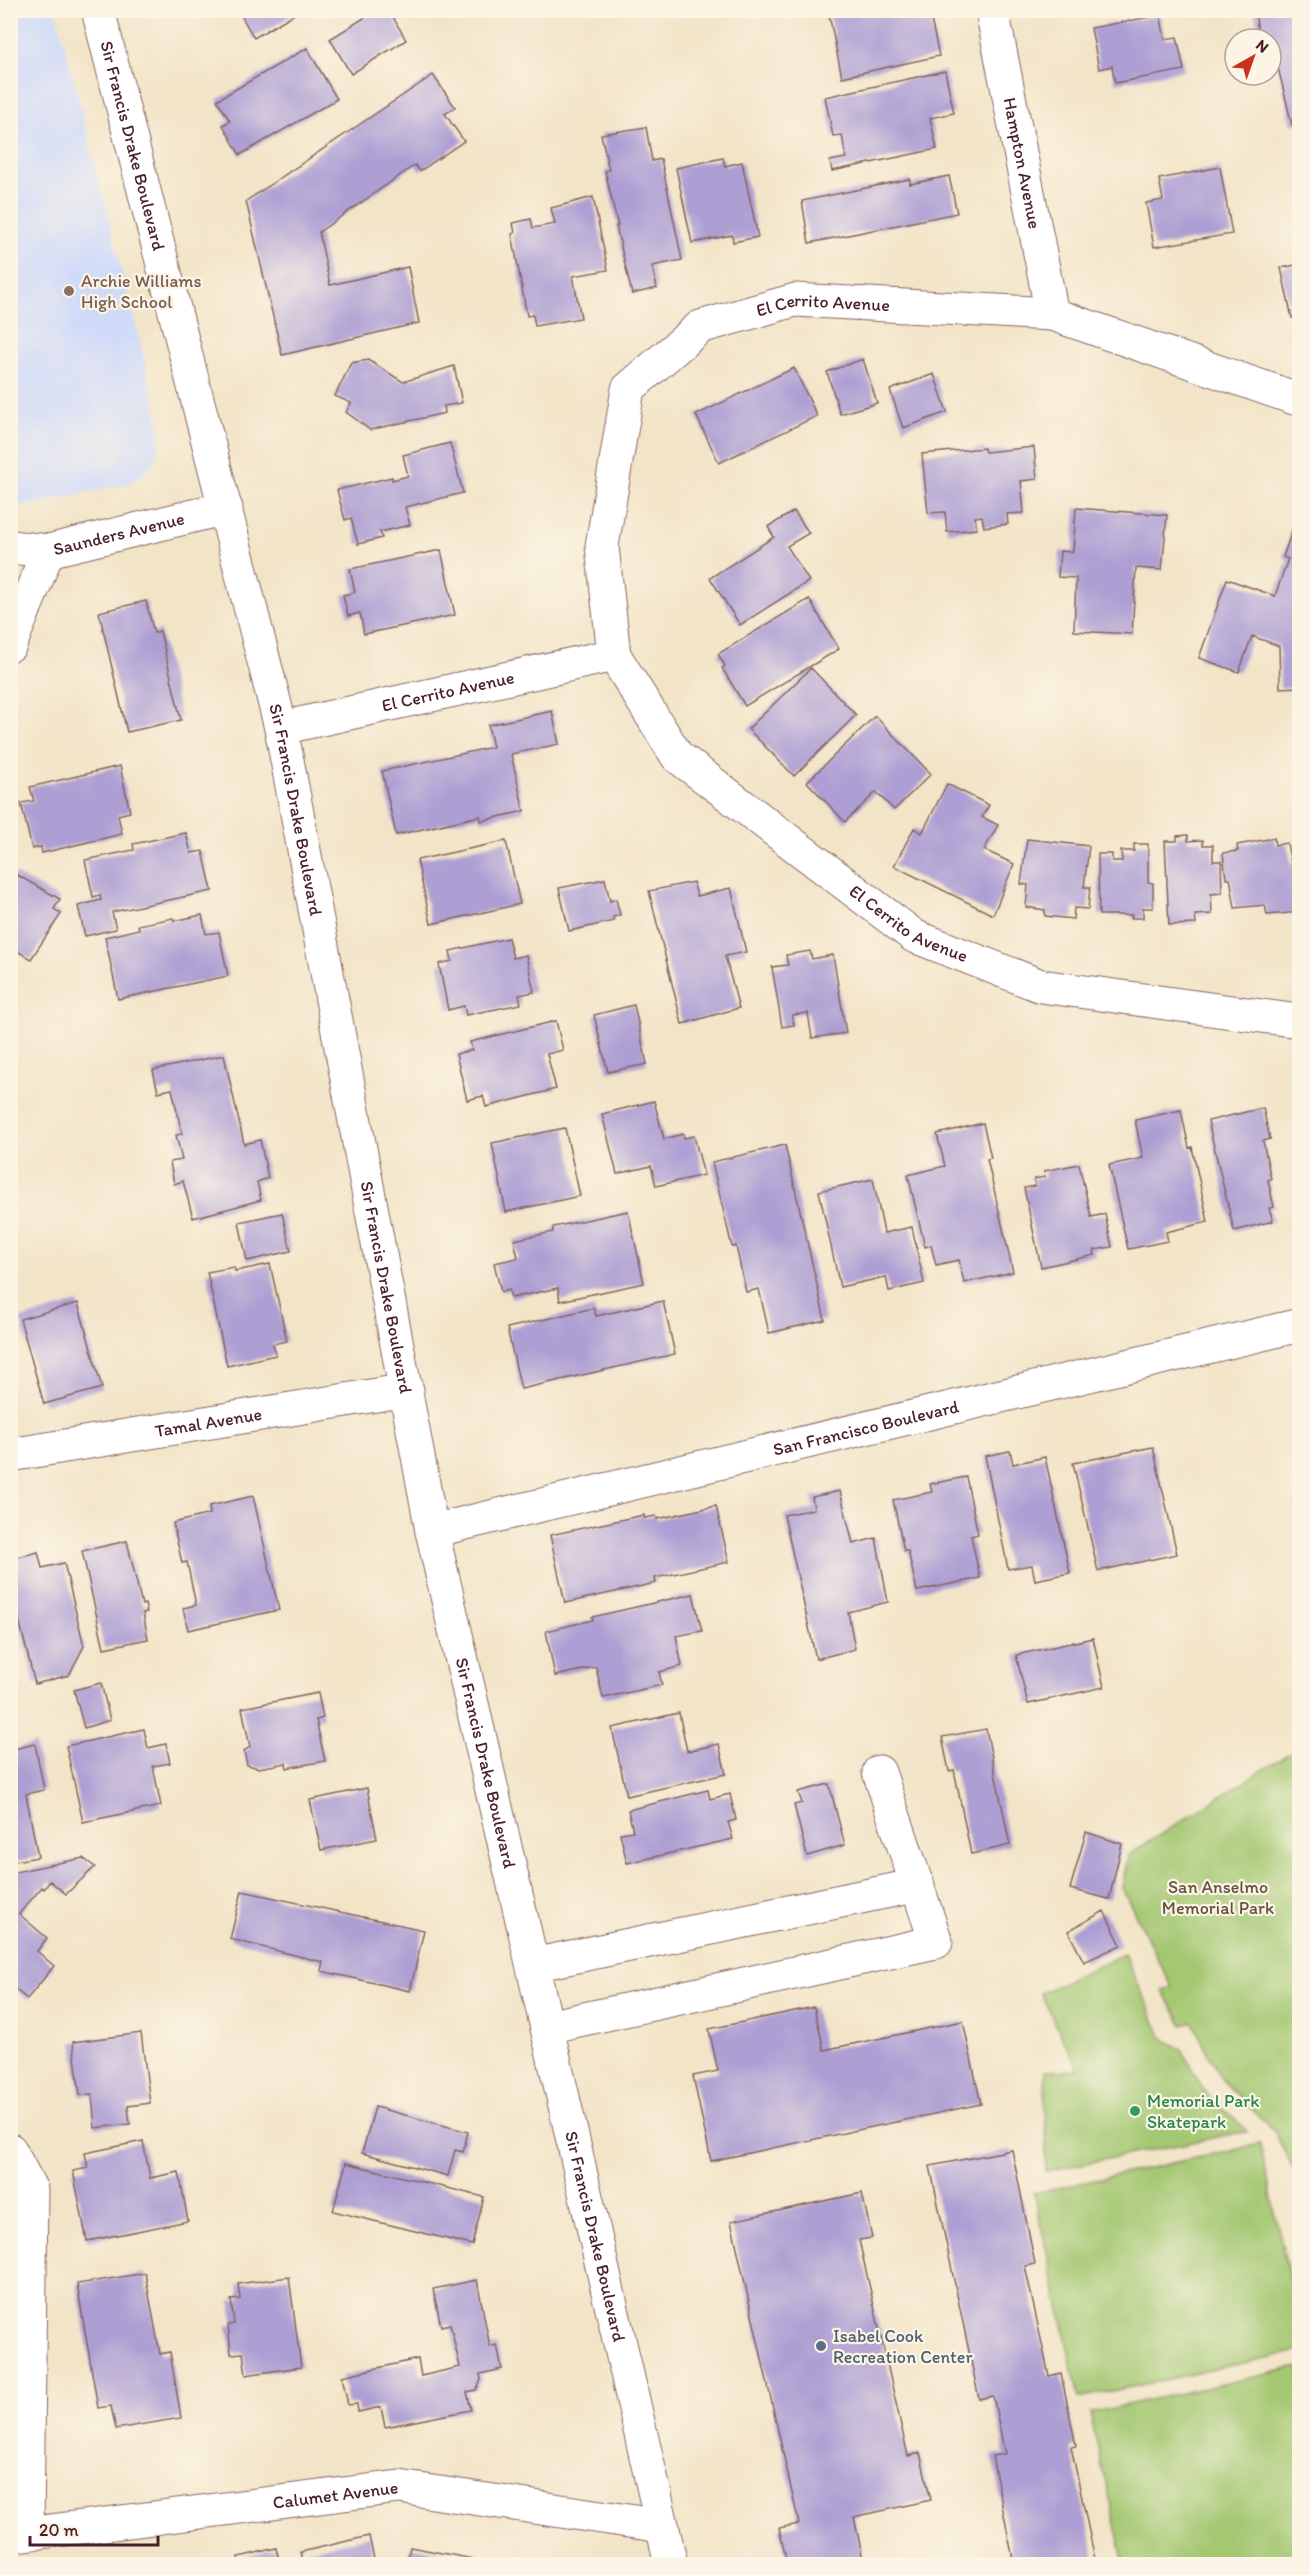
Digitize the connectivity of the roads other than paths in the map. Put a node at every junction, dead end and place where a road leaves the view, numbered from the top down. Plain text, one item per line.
1 (98, 10) edge
2 (992, 10) edge
3 (1052, 315) junction
4 (1299, 400) edge
5 (226, 508) junction
6 (10, 547) edge
7 (48, 551) junction
8 (10, 645) edge
9 (614, 655) junction
10 (281, 728) junction
11 (1299, 1021) edge
12 (1299, 1324) edge
13 (406, 1390) junction
14 (10, 1455) edge
15 (432, 1531) junction
16 (879, 1772) dead end
17 (918, 1886) junction
18 (533, 1965) junction
19 (548, 2027) junction
20 (10, 2150) edge
21 (662, 2526) junction
22 (19, 2534) edge
23 (670, 2565) edge

1 - 5 street, Sir Francis Drake Boulevard
2 - 3 street, Hampton Avenue
3 - 4 street, El Cerrito Avenue
3 - 9 street, El Cerrito Avenue
5 - 7 street, Saunders Avenue
5 - 10 street, Sir Francis Drake Boulevard
6 - 7 street, Saunders Avenue
7 - 8 street
9 - 10 street, El Cerrito Avenue
9 - 11 street, El Cerrito Avenue
10 - 13 street, Sir Francis Drake Boulevard
12 - 15 street, San Francisco Boulevard
13 - 14 street, Tamal Avenue
13 - 15 street, Sir Francis Drake Boulevard
15 - 18 street, Sir Francis Drake Boulevard
16 - 17 street
17 - 18 street
17 - 19 street
18 - 19 street, Sir Francis Drake Boulevard
19 - 21 street, Sir Francis Drake Boulevard
20 - 22 street
21 - 22 street, Calumet Avenue
21 - 23 street, Sir Francis Drake Boulevard

